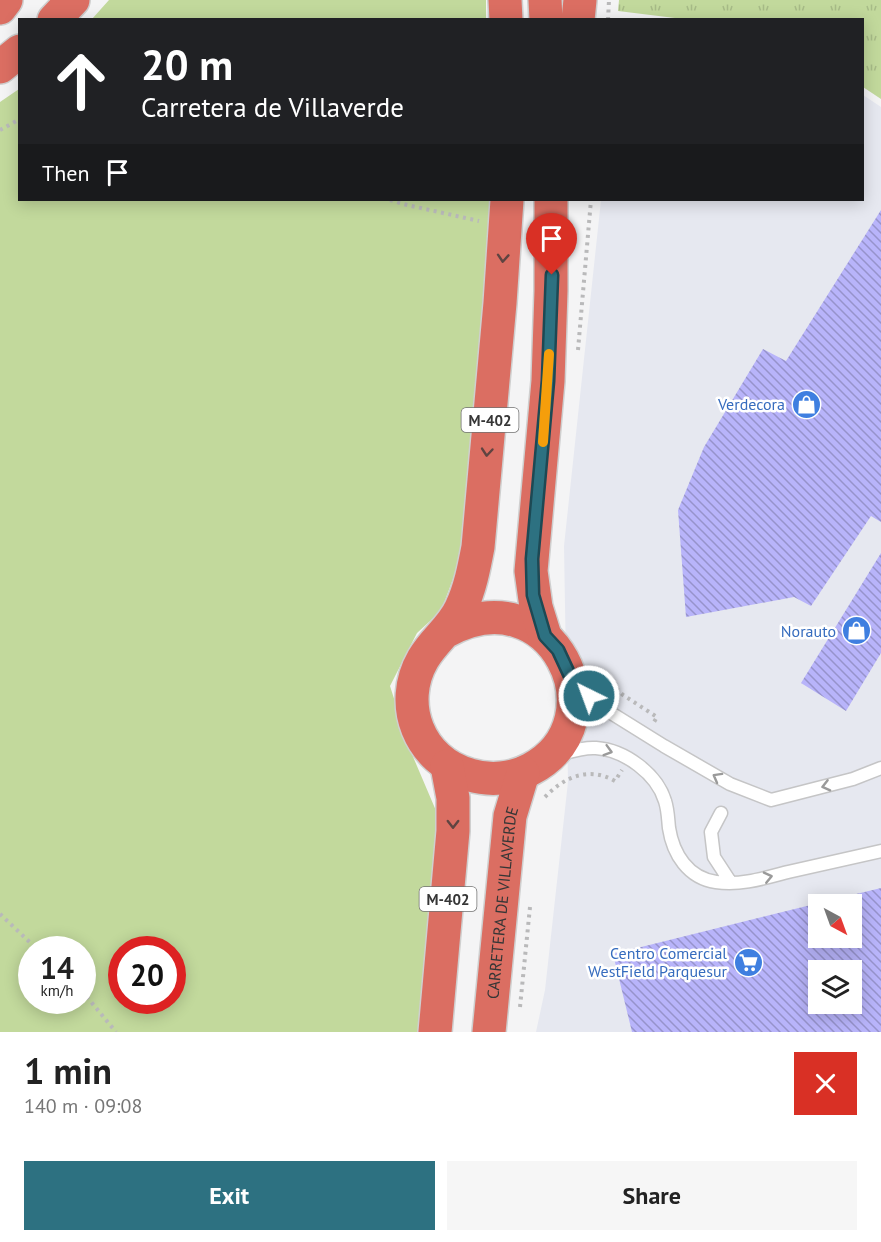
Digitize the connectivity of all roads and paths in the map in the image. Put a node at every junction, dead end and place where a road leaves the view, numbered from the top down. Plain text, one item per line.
1 (6, 0) edge
2 (73, 0) edge
3 (506, 0) edge
4 (545, 0) edge
5 (580, 0) edge
6 (609, 0) edge
7 (0, 8) edge
8 (56, 18) edge
9 (506, 18) edge
10 (546, 18) edge
11 (578, 18) edge
12 (608, 18) edge
13 (18, 53) edge
14 (0, 67) edge
15 (18, 120) edge
16 (0, 130) edge
17 (393, 201) edge
18 (551, 201) edge
19 (565, 201) edge
20 (591, 201) edge
21 (506, 207) edge
22 (551, 291) junction
23 (578, 355) dead end
24 (445, 632) junction
25 (545, 636) junction
26 (581, 670) junction
27 (657, 717) dead end
28 (537, 765) junction
29 (447, 766) junction
30 (879, 771) edge
31 (615, 781) dead end
32 (541, 803) dead end
33 (721, 813) dead end
34 (881, 850) edge
35 (730, 883) junction
36 (531, 899) dead end
37 (0, 914) edge
38 (23, 936) edge
39 (96, 1008) edge
40 (520, 1015) dead end
41 (116, 1032) edge
42 (435, 1032) edge
43 (489, 1032) edge

1 - 7 highway
2 - 8 highway
3 - 9 highway
4 - 10 highway
5 - 11 highway
6 - 12 path
13 - 14 highway
15 - 16 path
17 - 21 path
18 - 22 highway
19 - 22 highway
20 - 23 path
21 -> 24 highway, M-402
22 - 25 highway
24 - 25 highway
24 - 29 highway
25 - 26 highway
26 - 27 path
26 - 28 highway
30 -> 26 lane
28 - 29 highway
28 -> 35 lane
28 - 43 highway, CARRETERA DE VILLAVERDE
29 -> 42 highway, M-402
31 - 32 path
33 - 35 lane
35 -> 34 lane
36 - 40 path
37 - 38 path
39 - 41 path

